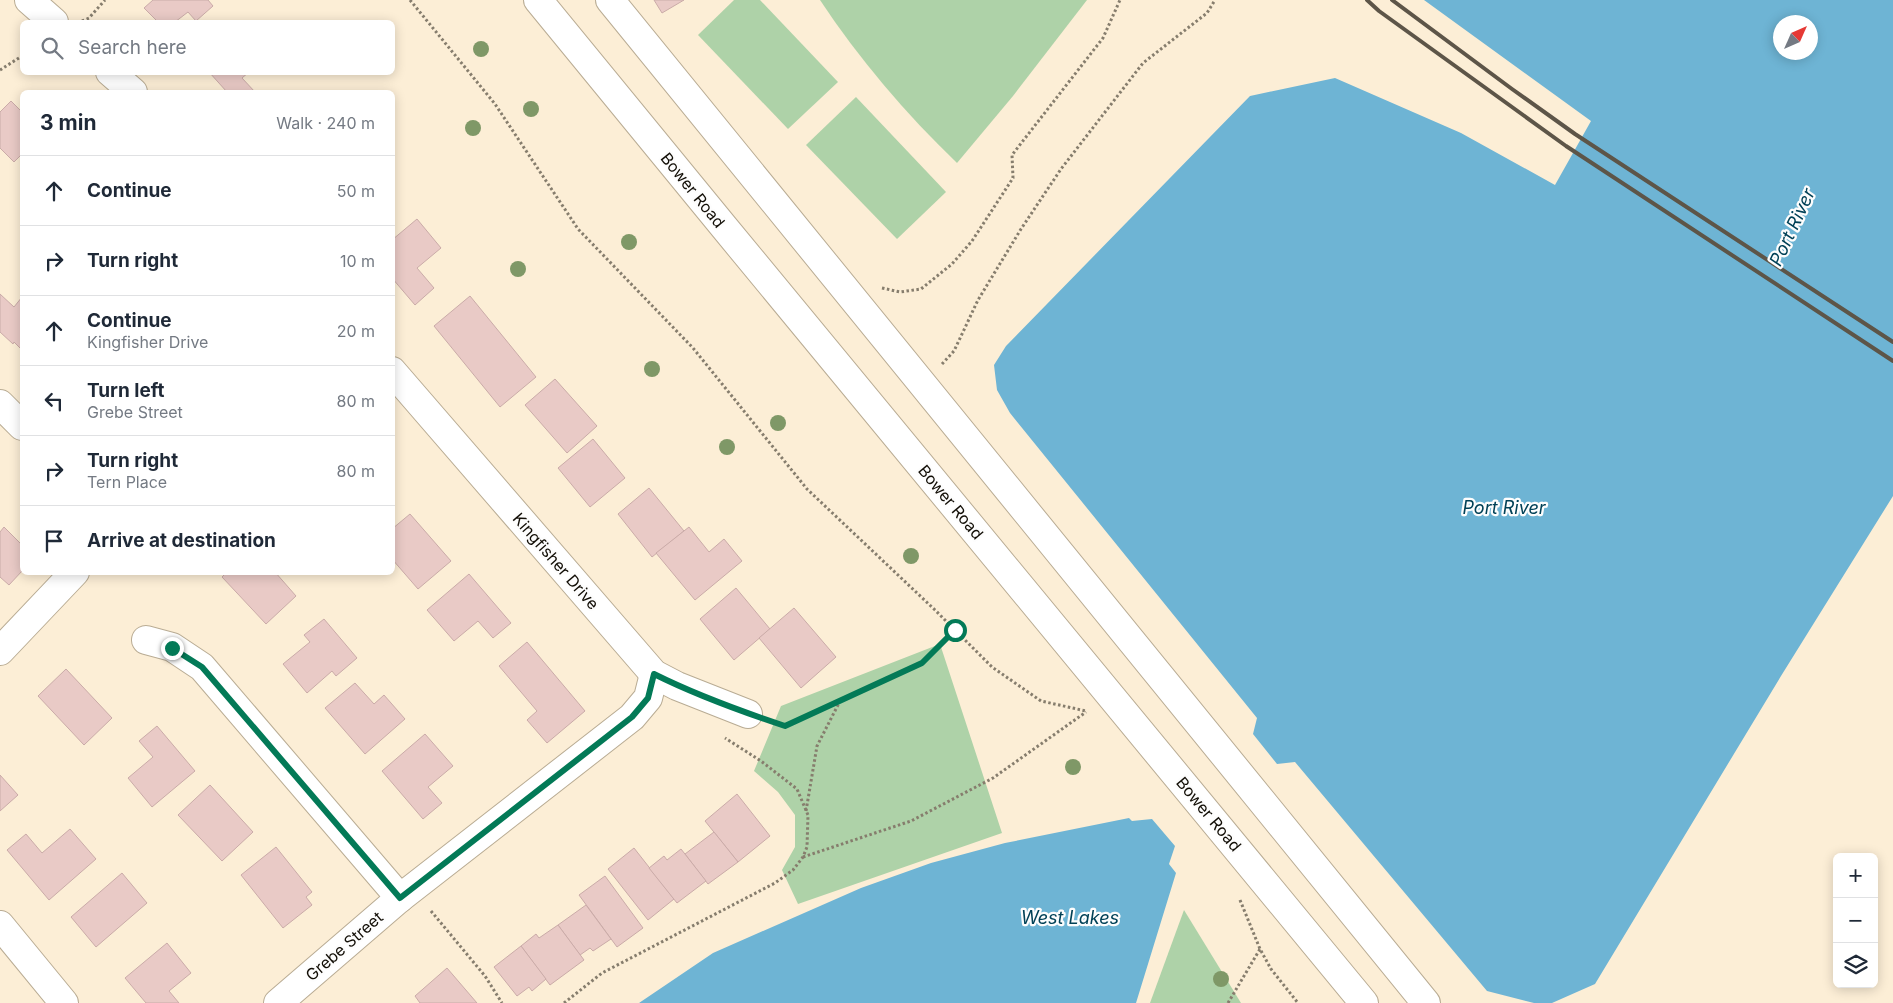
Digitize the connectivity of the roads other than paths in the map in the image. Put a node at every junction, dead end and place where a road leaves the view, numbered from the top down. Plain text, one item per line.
1 (29, 0) edge
2 (538, 0) edge
3 (610, 0) edge
4 (64, 20) edge
5 (113, 75) edge
6 (131, 90) edge
7 (395, 374) edge
8 (0, 404) edge
9 (20, 424) edge
10 (72, 575) edge
11 (146, 640) dead end
12 (0, 651) edge
13 (654, 674) junction
14 (748, 714) road end
15 (400, 898) junction
16 (0, 925) edge
17 (64, 1003) edge
18 (278, 1003) edge
19 (1364, 1003) edge
20 (1426, 1003) edge

1 - 4 main road
2 - 19 main road, Bower Road
3 - 20 main road
5 - 6 main road
7 - 13 main road, Kingfisher Drive
8 - 9 main road
10 - 12 main road
11 - 15 main road
13 - 14 main road, Kingfisher Drive
13 - 15 main road, Grebe Street
15 - 18 main road, Grebe Street
16 - 17 main road

